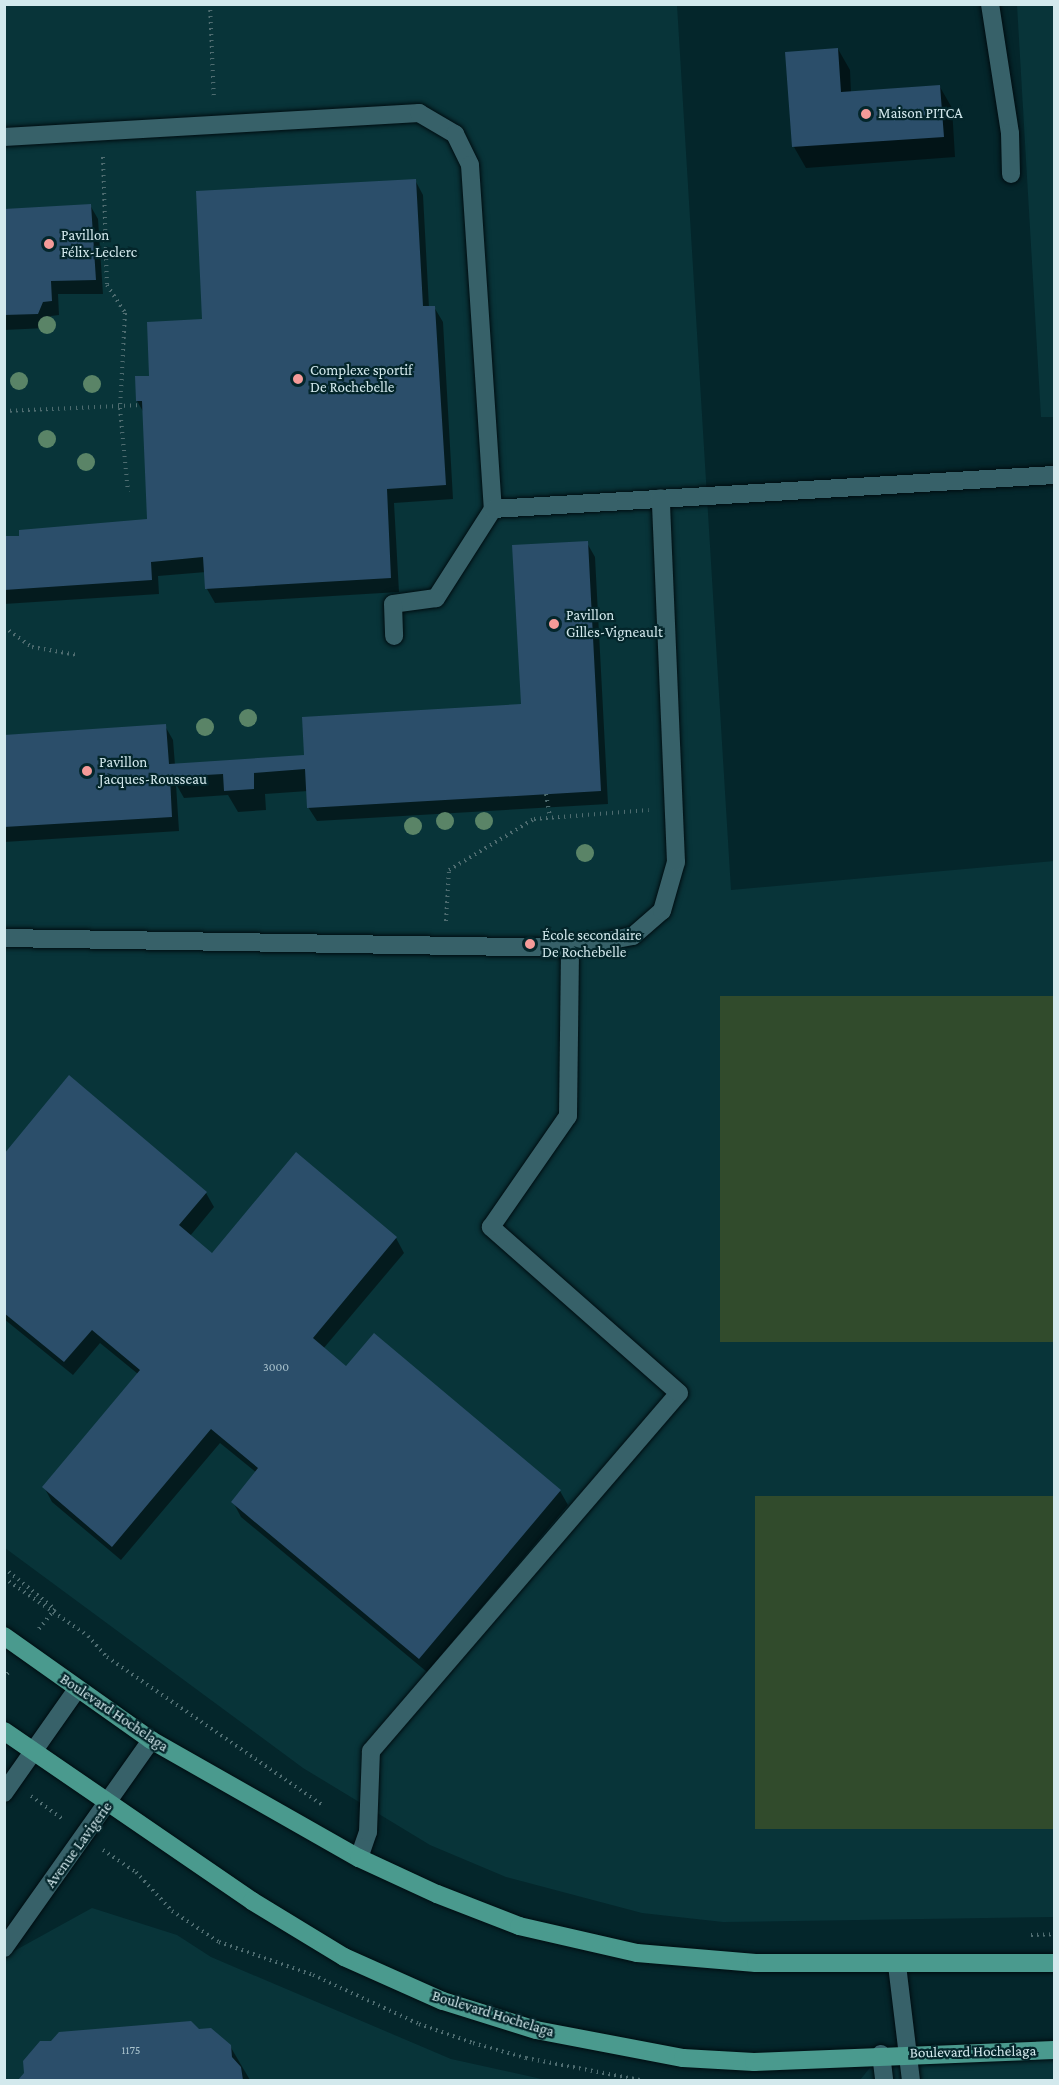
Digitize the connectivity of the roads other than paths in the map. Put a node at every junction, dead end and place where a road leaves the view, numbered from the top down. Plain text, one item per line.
1 (990, 4) edge
2 (4, 137) edge
3 (1011, 174) dead end
4 (1054, 475) edge
5 (661, 498) junction
6 (493, 508) junction
7 (394, 636) dead end
8 (4, 938) edge
9 (570, 948) junction
10 (4, 1636) edge
11 (77, 1689) junction
12 (4, 1731) edge
13 (151, 1740) junction
14 (31, 1752) junction
15 (4, 1793) edge
16 (108, 1805) junction
17 (359, 1858) junction
18 (4, 1948) edge
19 (1054, 1963) edge
20 (897, 1965) junction
21 (1054, 2050) edge
22 (907, 2053) junction
23 (881, 2054) junction
24 (884, 2080) edge
25 (911, 2080) edge

1 - 3 street
2 - 6 street
4 - 5 street
5 - 6 street
5 - 9 street
6 - 7 street
8 - 9 street
9 - 17 street
10 - 11 main road, Boulevard Hochelaga
11 - 13 main road, Boulevard Hochelaga
11 - 14 street
12 - 14 main road, Boulevard Hochelaga
13 - 16 street, Avenue Lavigerie
13 - 17 main road, Boulevard Hochelaga
14 - 15 street
14 - 16 main road, Boulevard Hochelaga
16 - 18 street, Avenue Lavigerie
16 - 23 main road, Boulevard Hochelaga
17 - 20 main road, Boulevard Hochelaga
19 - 20 main road, Boulevard Hochelaga
20 - 22 street
21 - 22 main road, Boulevard Hochelaga
22 - 23 main road, Boulevard Hochelaga
22 - 25 street
23 - 24 street

